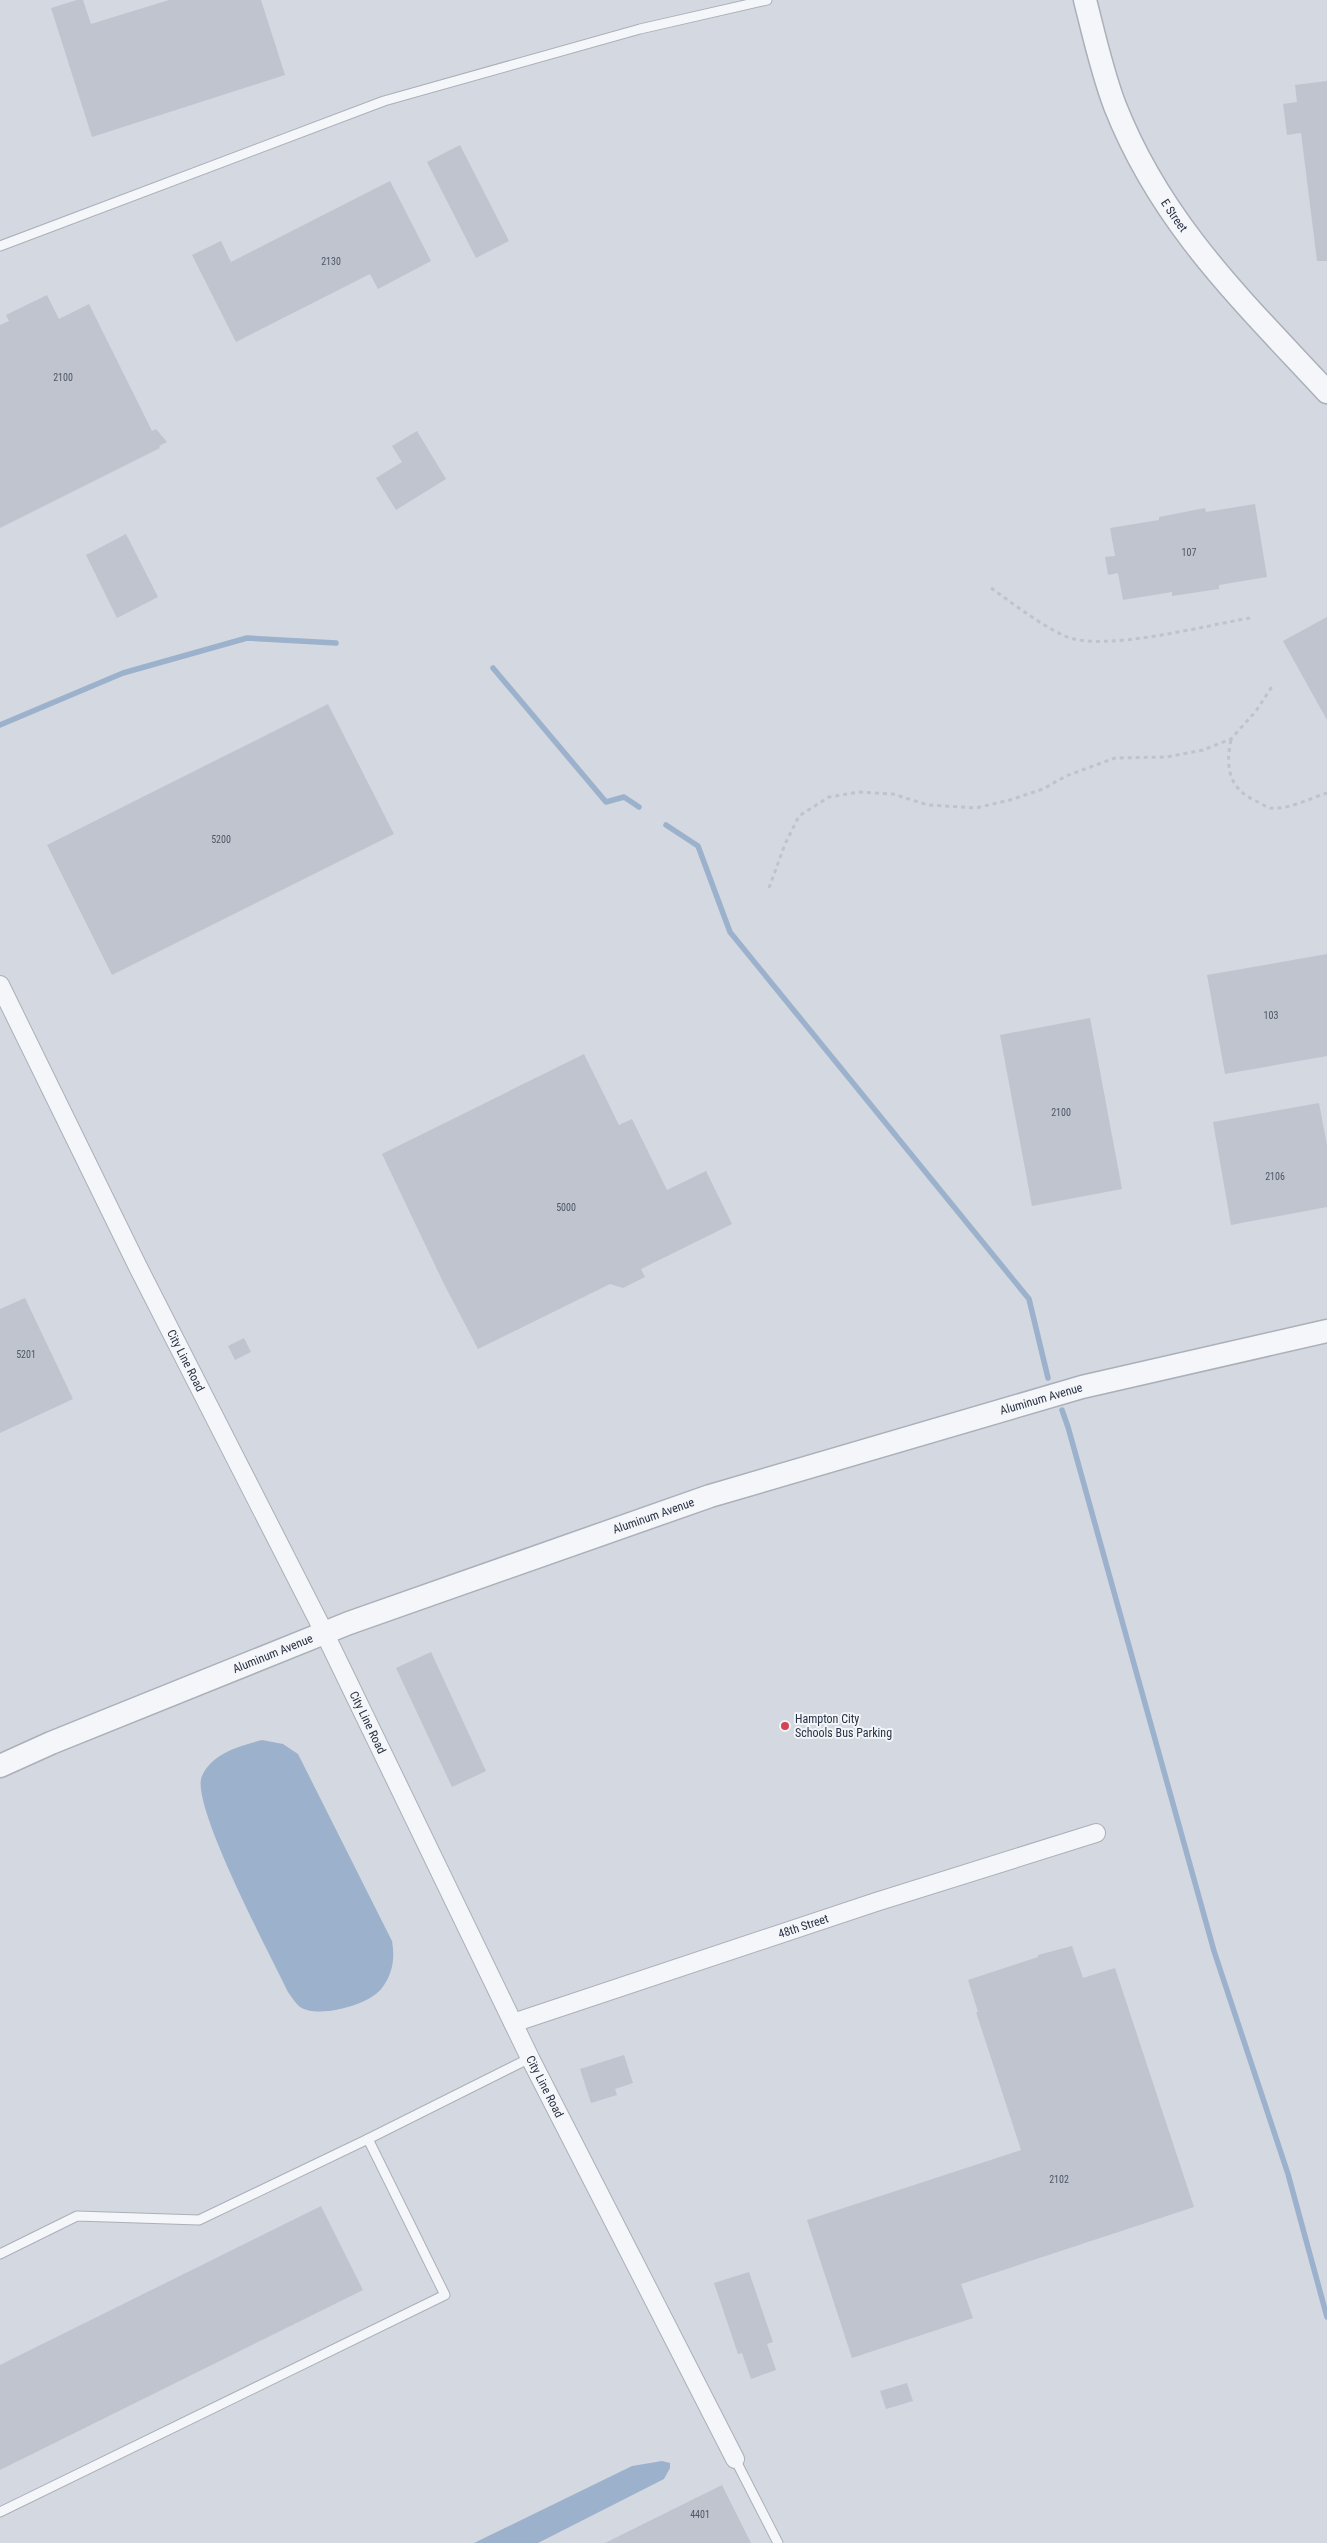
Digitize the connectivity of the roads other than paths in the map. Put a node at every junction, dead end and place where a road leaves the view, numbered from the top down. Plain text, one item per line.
1 (767, 0) edge
2 (1086, 0) edge
3 (0, 246) edge
4 (1327, 392) edge
5 (0, 985) edge
6 (1327, 1331) edge
7 (324, 1632) junction
8 (0, 1766) edge
9 (1096, 1833) dead end
10 (513, 2023) junction
11 (530, 2058) junction
12 (368, 2139) junction
13 (0, 2254) edge
14 (735, 2459) joint
15 (0, 2512) edge
16 (778, 2543) edge

1 - 3 lane
2 - 4 street, E Street
5 - 7 street, City Line Road
6 - 7 street, Aluminum Avenue
7 - 8 street, Aluminum Avenue
7 - 10 street, City Line Road
9 - 10 street, 48th Street
10 - 11 street, City Line Road
11 - 12 lane
11 - 14 street, City Line Road
12 - 13 lane
12 - 15 lane
14 - 16 lane

